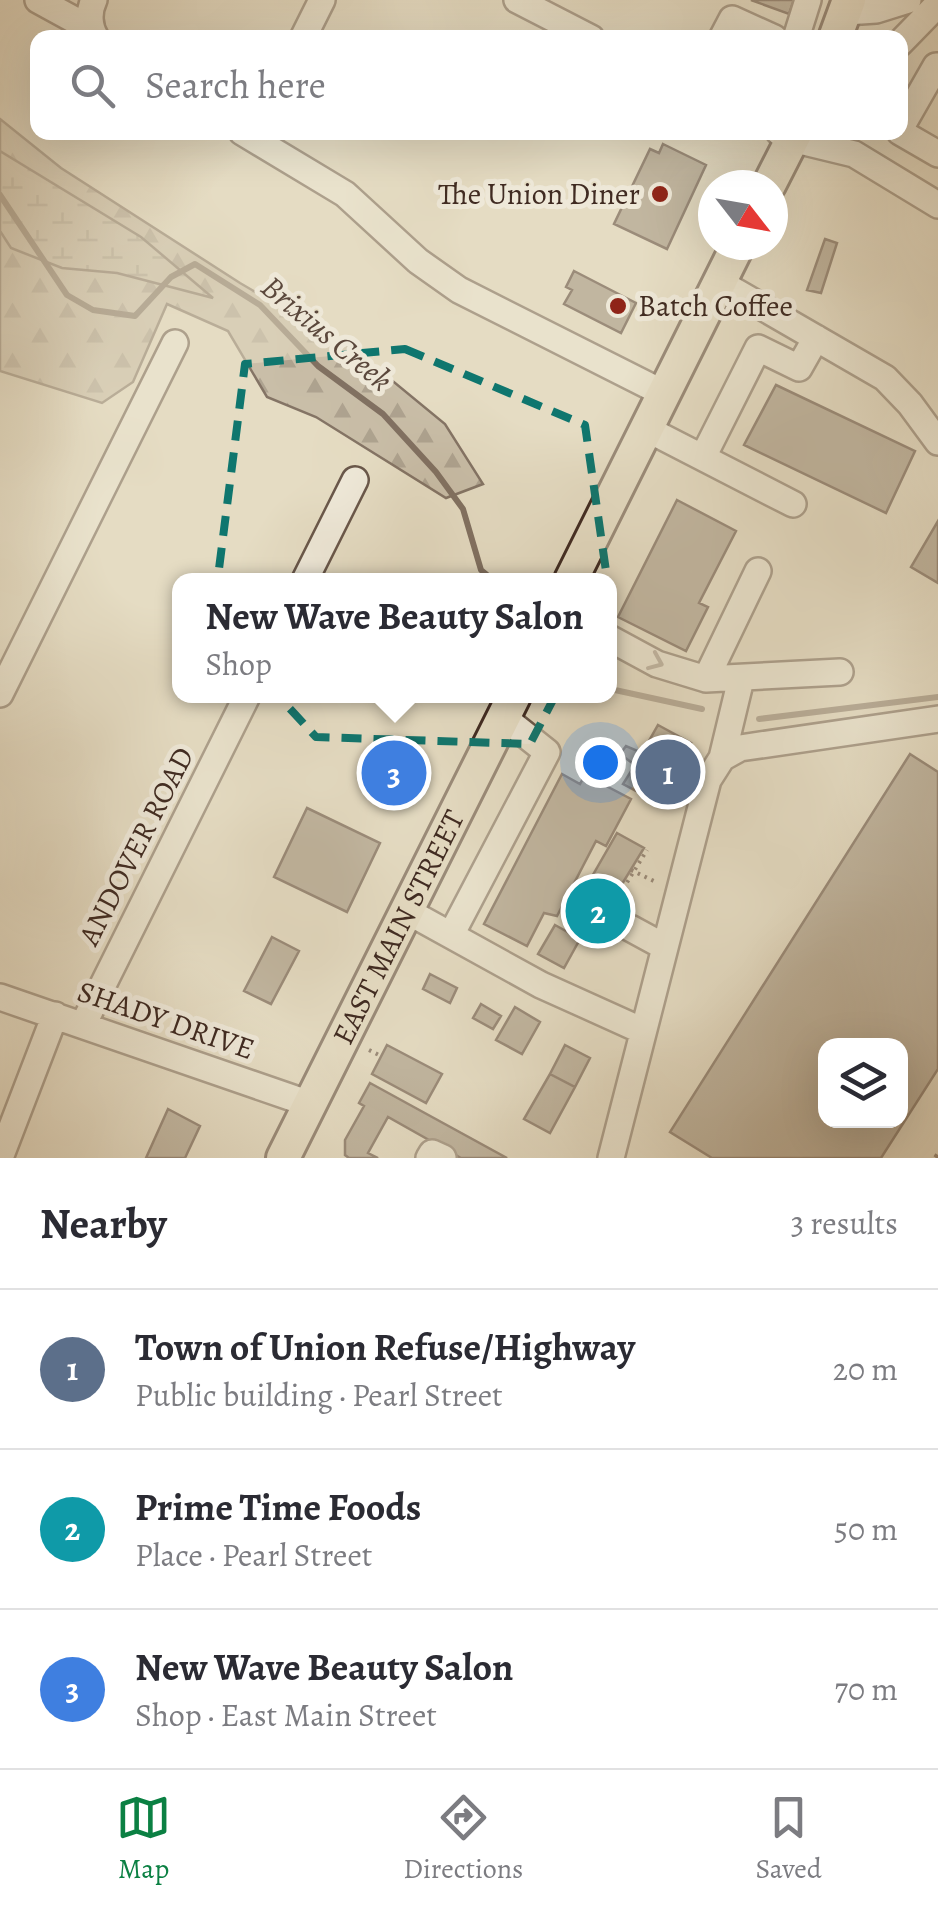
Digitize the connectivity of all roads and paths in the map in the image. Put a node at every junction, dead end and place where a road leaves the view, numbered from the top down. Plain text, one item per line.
1 (38, 0) edge
2 (94, 0) edge
3 (322, 0) edge
4 (517, 0) edge
5 (808, 0) edge
6 (908, 0) edge
7 (938, 4) edge
8 (551, 7) edge
9 (843, 16) edge
10 (727, 19) edge
11 (87, 30) edge
12 (93, 30) edge
13 (307, 30) edge
14 (581, 30) edge
15 (754, 30) edge
16 (799, 30) edge
17 (908, 35) edge
18 (908, 48) edge
19 (937, 67) edge
20 (908, 116) edge
21 (908, 135) edge
22 (259, 140) edge
23 (787, 140) edge
24 (806, 140) edge
25 (938, 154) edge
26 (775, 170) edge
27 (938, 205) edge
28 (731, 260) edge
29 (720, 282) junction
30 (816, 338) junction
31 (175, 343) dead end
32 (664, 394) junction
33 (648, 428) junction
34 (938, 442) edge
35 (703, 458) junction
36 (355, 480) dead end
37 (793, 504) dead end
38 (758, 571) dead end
39 (308, 573) edge
40 (575, 573) edge
41 (617, 642) edge
42 (840, 672) dead end
43 (706, 679) junction
44 (742, 679) junction
45 (0, 694) edge
46 (243, 703) edge
47 (508, 706) edge
48 (938, 719) edge
49 (722, 758) junction
50 (646, 850) dead end
51 (632, 871) junction
52 (601, 886) dead end
53 (679, 894) junction
54 (407, 911) junction
55 (630, 928) dead end
56 (451, 935) junction
57 (665, 947) junction
58 (0, 996) edge
59 (54, 1015) junction
60 (82, 1025) junction
61 (643, 1031) junction
62 (368, 1050) dead end
63 (381, 1056) dead end
64 (310, 1104) junction
65 (0, 1158) edge
66 (283, 1158) edge
67 (429, 1158) edge
68 (443, 1158) edge
69 (611, 1158) edge

1 - 11 street
2 - 12 street
3 - 13 street
4 - 8 street
5 - 16 street
6 - 9 street
7 - 17 street
8 - 14 street
10 - 15 street
18 - 19 street
19 - 20 street
21 - 25 street
22 - 32 street
23 - 26 main road
24 - 27 street
28 - 29 main road
29 - 30 street
29 - 32 main road
30 - 34 street
30 - 35 street
31 - 45 street
32 - 33 main road
33 - 35 street
33 - 40 main road
35 - 37 street
36 - 39 street
38 - 43 street
41 -> 43 street
42 - 44 street
43 - 44 street
44 - 49 street
46 - 60 street, ANDOVER ROAD
47 - 54 main road, EAST MAIN STREET
47 - 56 street
48 - 49 street
49 - 53 street
50 - 51 path
51 - 52 path
51 - 53 path
53 - 57 street
54 - 56 street
54 - 64 main road, EAST MAIN STREET
55 - 57 street
56 - 61 street
57 - 61 street
58 - 59 street, SHADY DRIVE
59 - 60 street, SHADY DRIVE
59 - 65 street
60 - 64 street, SHADY DRIVE
61 - 69 street
62 - 63 path
64 - 66 main road, EAST MAIN STREET
67 - 68 street

